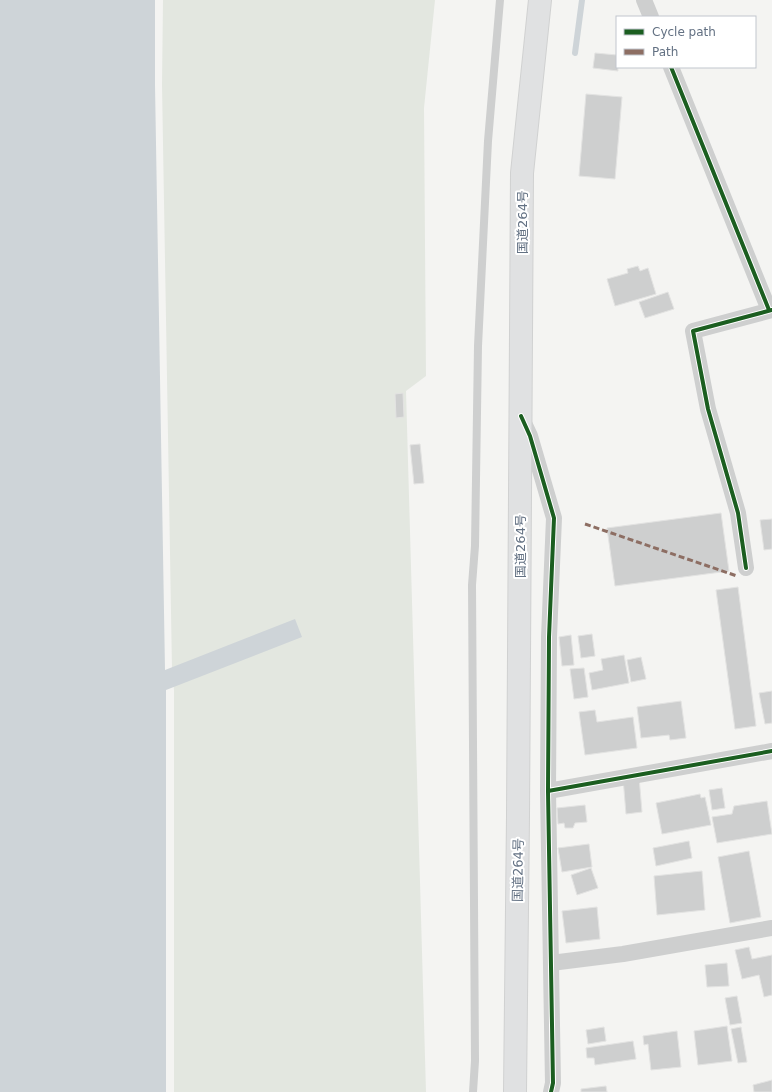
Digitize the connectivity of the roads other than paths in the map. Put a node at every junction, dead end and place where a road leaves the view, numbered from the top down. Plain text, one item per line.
1 (500, 0) edge
2 (540, 0) edge
3 (644, 0) edge
4 (651, 16) edge
5 (671, 68) edge
6 (770, 310) edge
7 (521, 416) junction
8 (746, 568) dead end
9 (772, 751) edge
10 (548, 791) junction
11 (772, 928) edge
12 (551, 963) junction
13 (474, 1092) edge
14 (515, 1092) edge
15 (551, 1092) edge

1 - 13 lane
2 - 7 highway, 国道264号
3 - 4 street
5 - 6 street
6 - 8 street
7 - 10 street
7 - 14 highway, 国道264号
9 - 10 street
10 - 12 street
11 - 12 street
12 - 15 street

